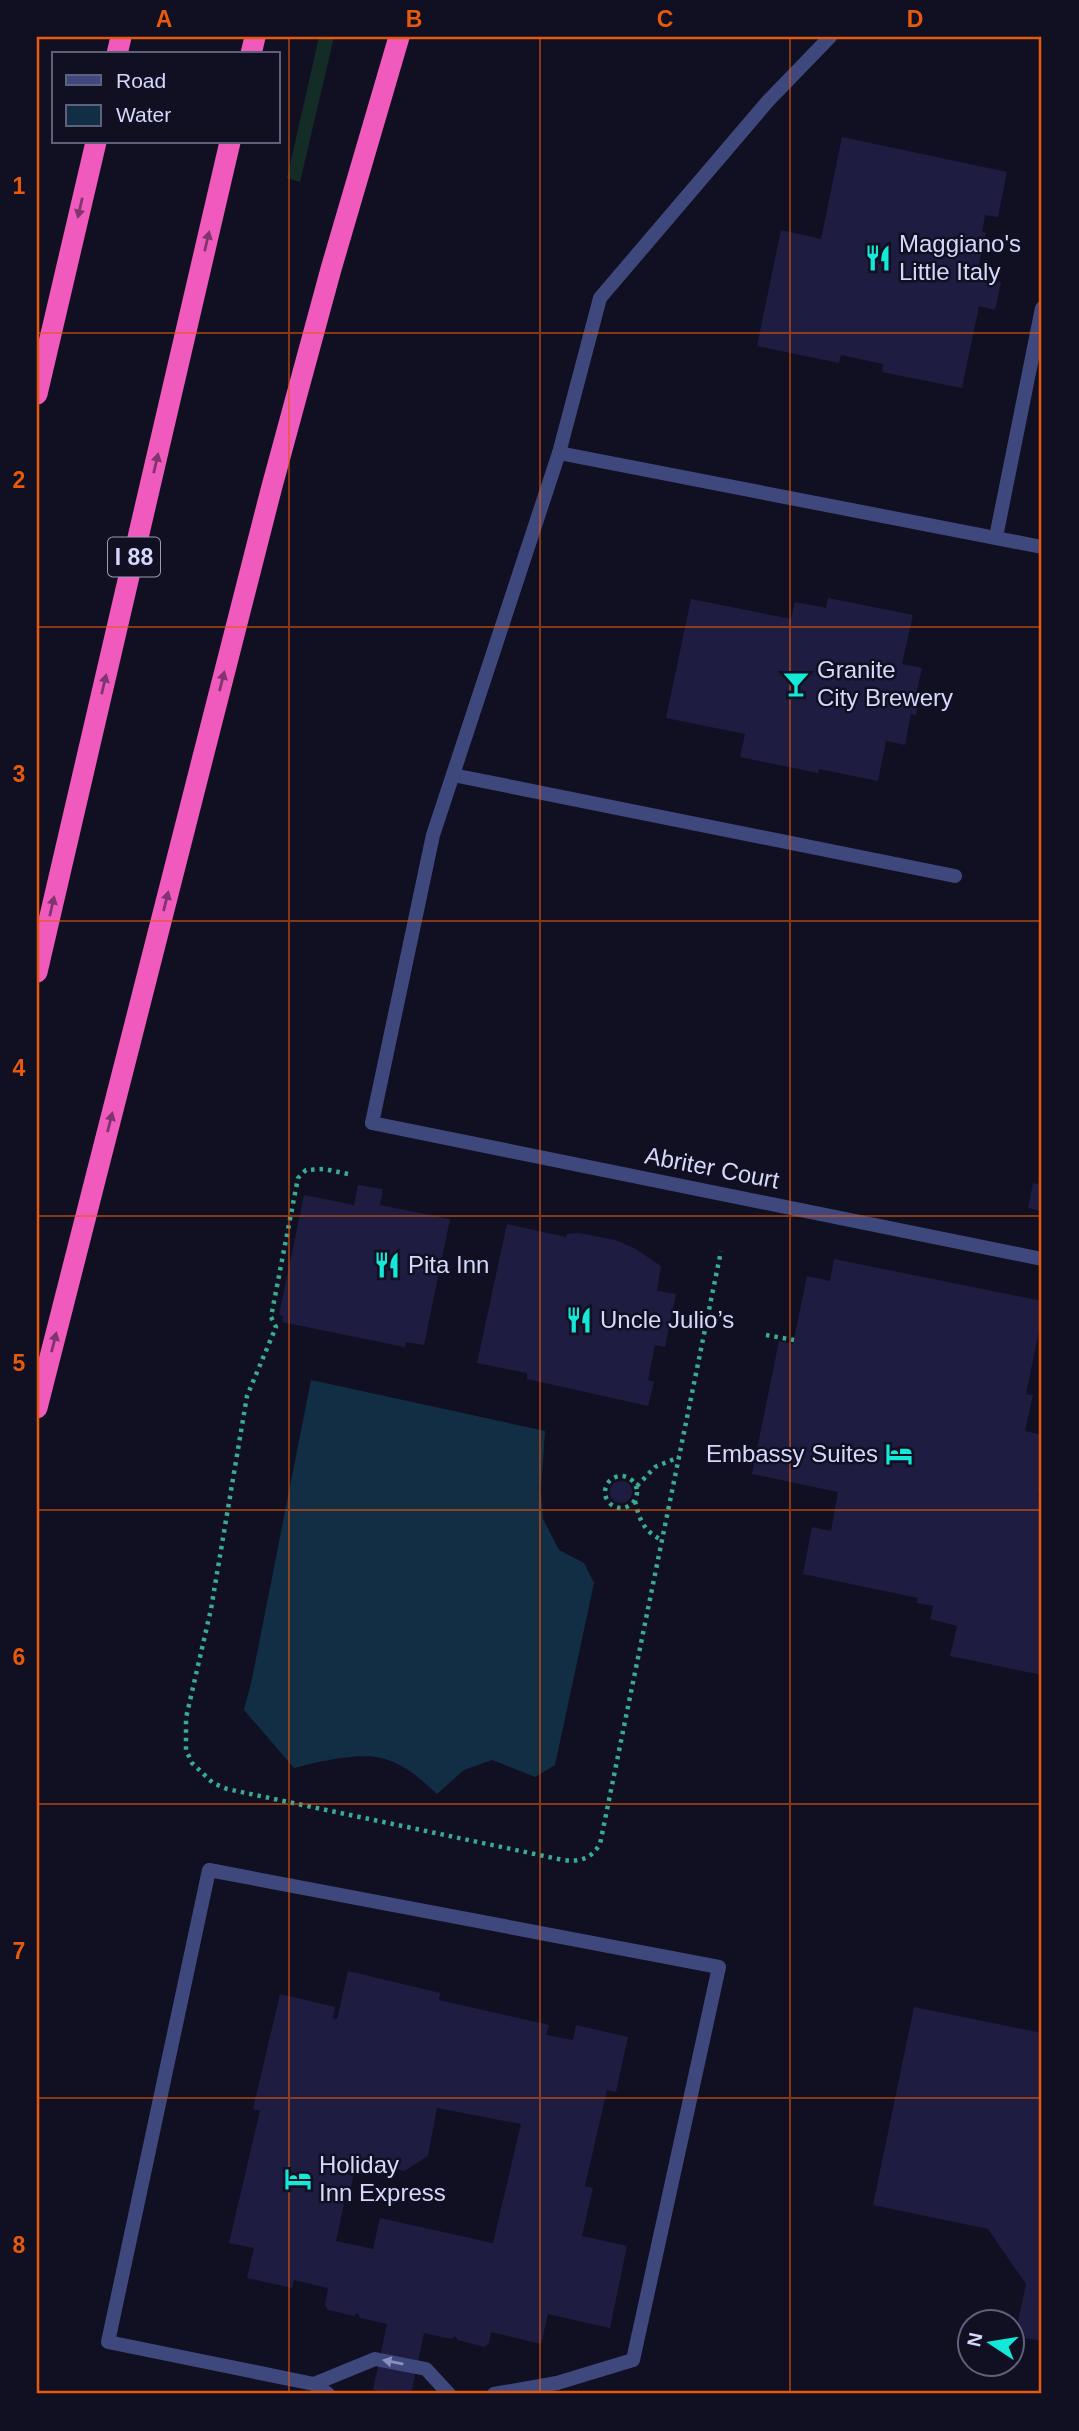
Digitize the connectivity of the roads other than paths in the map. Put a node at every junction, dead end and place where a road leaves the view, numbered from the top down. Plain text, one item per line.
1 (399, 37) edge
2 (830, 37) edge
3 (96, 144) edge
4 (230, 144) edge
5 (1042, 308) edge
6 (1040, 335) edge
7 (37, 394) edge
8 (559, 453) junction
9 (996, 537) junction
10 (1042, 547) edge
11 (453, 775) junction
12 (955, 876) dead end
13 (37, 972) edge
14 (1042, 1259) edge
15 (37, 1408) edge
16 (314, 2384) junction
17 (557, 2388) edge
18 (328, 2394) edge
19 (449, 2394) edge
20 (494, 2394) edge

15 -> 1 highway
2 - 8 street
3 -> 7 highway
13 -> 4 highway, I 88
5 - 6 street
6 - 9 street
8 - 9 street
8 - 11 street
9 - 10 street
11 - 12 street
11 - 14 street, Abriter Court
16 - 17 street
16 - 18 street
19 -> 16 street
17 - 20 street

